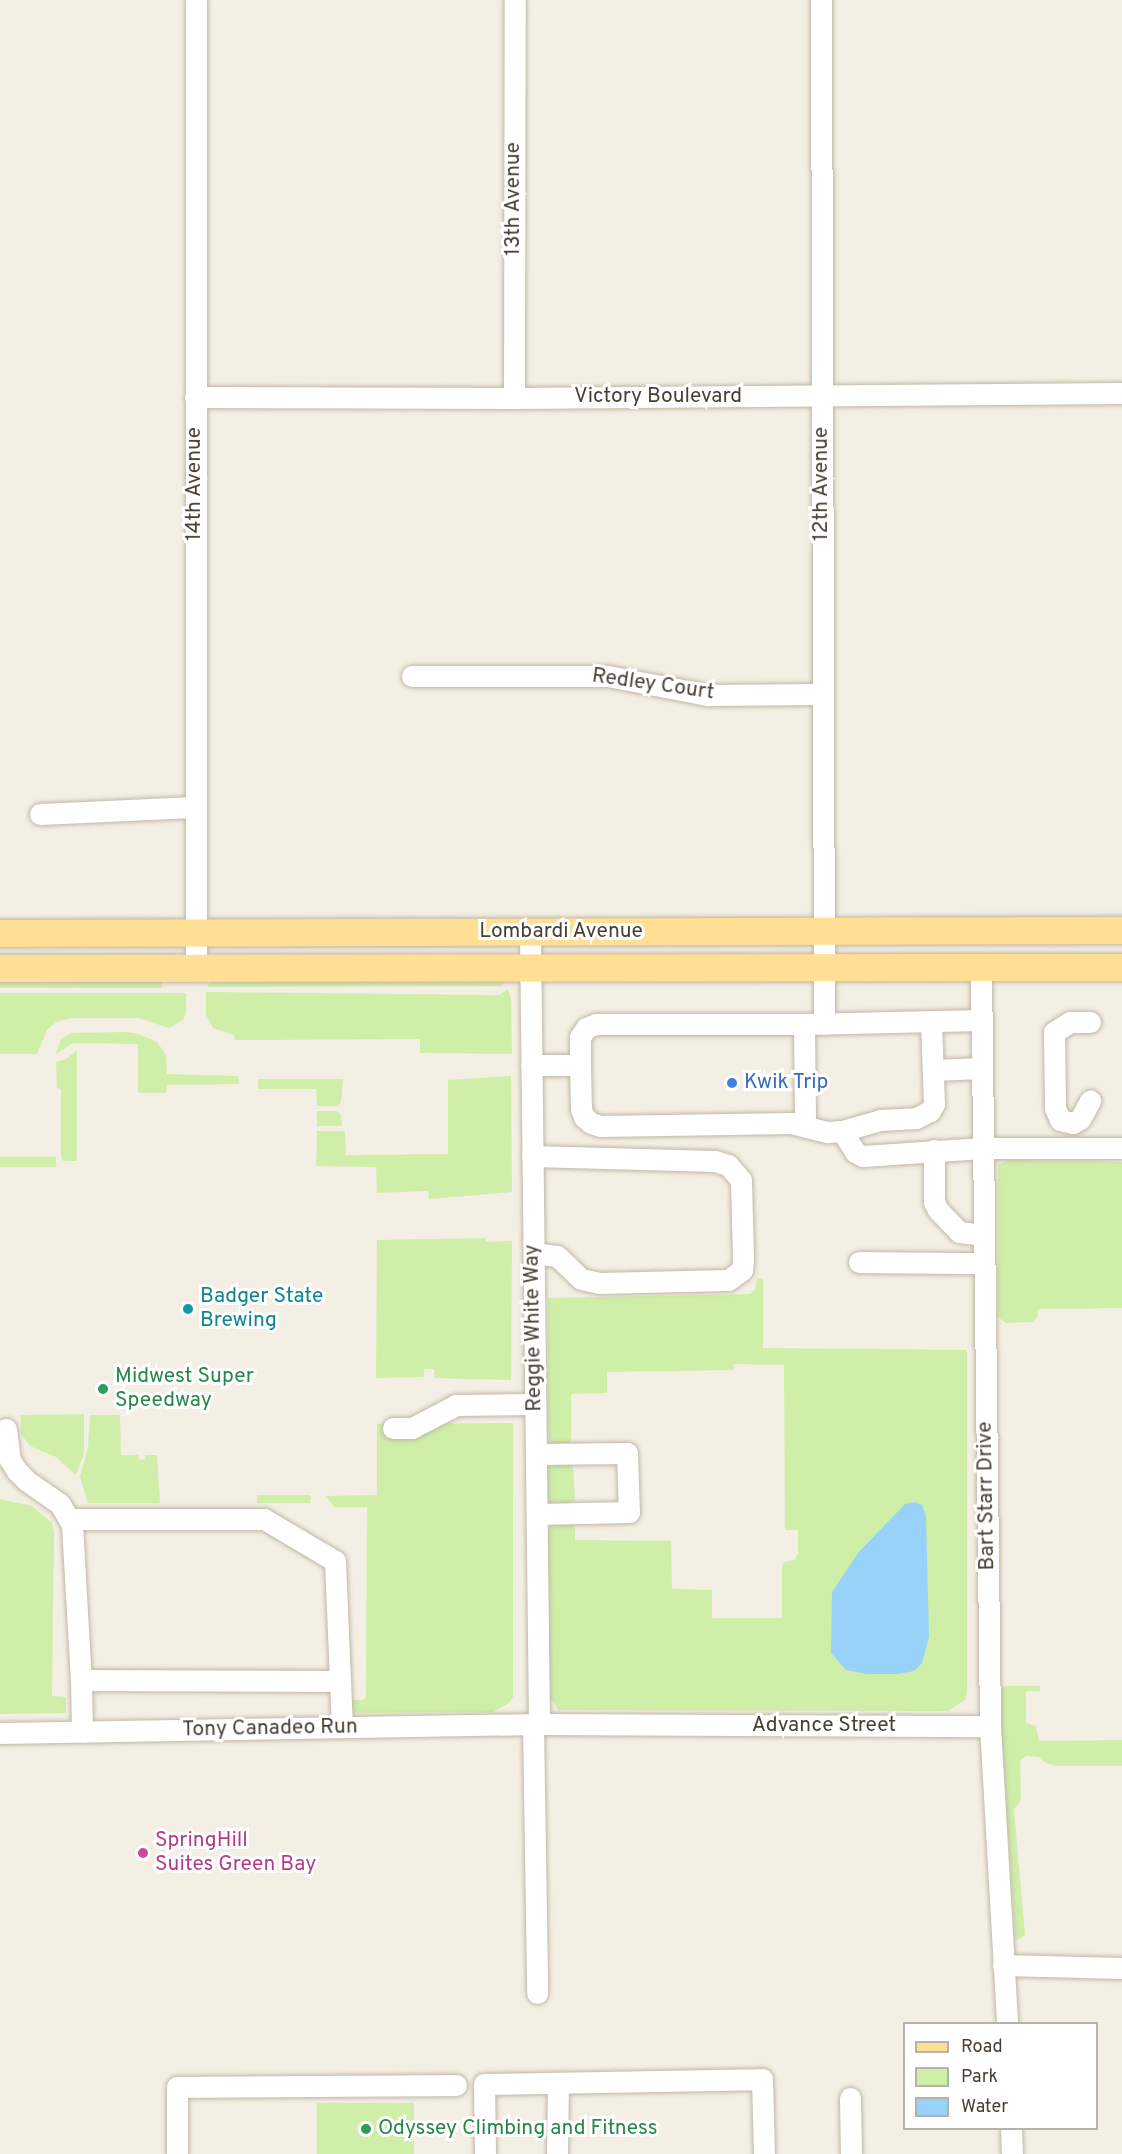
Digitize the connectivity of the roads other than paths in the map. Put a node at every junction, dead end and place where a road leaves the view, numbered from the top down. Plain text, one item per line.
1 (196, 0) edge
2 (514, 0) edge
3 (821, 0) edge
4 (1122, 393) edge
5 (822, 395) junction
6 (195, 397) junction
7 (514, 398) junction
8 (412, 676) dead end
9 (822, 694) junction
10 (194, 807) junction
11 (40, 814) dead end
12 (1122, 930) edge
13 (530, 932) junction
14 (824, 932) junction
15 (1037, 932) junction
16 (0, 933) edge
17 (195, 933) junction
18 (824, 967) junction
19 (1122, 967) edge
20 (0, 968) edge
21 (196, 968) junction
22 (530, 968) junction
23 (981, 968) junction
24 (981, 1020) junction
25 (931, 1022) junction
26 (1090, 1022) dead end
27 (814, 1024) junction
28 (531, 1065) junction
29 (580, 1065) junction
30 (982, 1068) junction
31 (933, 1070) junction
32 (1090, 1101) dead end
33 (805, 1126) junction
34 (842, 1131) junction
35 (983, 1148) junction
36 (1122, 1148) edge
37 (934, 1150) junction
38 (532, 1156) junction
39 (984, 1235) junction
40 (534, 1253) junction
41 (859, 1262) dead end
42 (984, 1263) junction
43 (535, 1404) junction
44 (393, 1428) dead end
45 (6, 1429) dead end
46 (536, 1454) junction
47 (537, 1514) junction
48 (70, 1519) junction
49 (81, 1680) junction
50 (340, 1681) junction
51 (536, 1724) junction
52 (659, 1725) joint
53 (990, 1726) junction
54 (342, 1727) junction
55 (82, 1732) junction
56 (0, 1733) edge
57 (1003, 1965) junction
58 (1122, 1968) edge
59 (537, 1993) dead end
60 (1007, 2022) edge
61 (558, 2083) junction
62 (456, 2085) dead end
63 (850, 2098) dead end
64 (1011, 2130) edge
65 (177, 2154) edge
66 (485, 2154) edge
67 (557, 2154) edge
68 (764, 2154) edge
69 (851, 2154) edge
70 (1012, 2154) edge

1 - 6 street, 14th Avenue
2 - 7 street, 13th Avenue
3 - 5 street, 12th Avenue
4 - 5 street, Victory Boulevard
5 - 7 street, Victory Boulevard
5 - 9 street, 12th Avenue
6 - 7 street, Victory Boulevard
6 - 10 street, 14th Avenue
8 - 9 street, Redley Court
9 - 14 street, 12th Avenue
10 - 11 street
10 - 17 street, 14th Avenue
12 - 15 main road, Lombardi Avenue
13 - 14 main road, Lombardi Avenue
13 - 17 main road, Lombardi Avenue
13 - 22 street, Reggie White Way
14 - 15 main road, Lombardi Avenue
14 - 18 street, 12th Avenue
15 - 23 main road
16 - 17 main road, Lombardi Avenue
17 - 21 street, 14th Avenue
18 - 22 main road, Lombardi Avenue
18 - 23 main road, Lombardi Avenue
18 - 27 street, 12th Avenue
19 - 23 main road, Lombardi Avenue
20 - 21 main road, Lombardi Avenue
21 - 22 main road, Lombardi Avenue
22 - 28 street, Reggie White Way
23 - 24 street, Bart Starr Drive
24 - 25 street
24 - 30 street, Bart Starr Drive
25 - 27 street
25 - 31 street
26 - 32 street
27 - 29 street
27 - 33 street, 12th Avenue
28 - 29 street
28 - 38 street, Reggie White Way
29 - 33 street
30 - 31 street
30 - 35 street, Bart Starr Drive
31 - 34 street
33 - 34 street
34 - 37 street
35 - 36 street
35 - 37 street
35 - 39 street, Bart Starr Drive
37 - 39 street
38 - 40 street, Reggie White Way
38 - 40 street
39 - 42 street, Bart Starr Drive
40 - 43 street, Reggie White Way
41 - 42 street
42 - 53 street, Bart Starr Drive
43 - 44 street
43 - 46 street, Reggie White Way
45 - 48 street
46 - 47 street, Reggie White Way
46 - 47 street
47 - 51 street, Reggie White Way
48 - 49 street
48 - 50 street
49 - 50 street
49 - 55 street
50 - 54 street
51 - 52 street, Tony Canadeo Run
51 - 54 street, Tony Canadeo Run
51 - 59 street, Reggie White Way
52 - 53 street, Advance Street
53 - 57 street, Bart Starr Drive
54 - 55 street, Tony Canadeo Run
55 - 56 street, Tony Canadeo Run
57 - 58 street
57 - 60 street, Bart Starr Drive
61 - 66 street
61 - 67 street
61 - 68 street
62 - 65 street
63 - 69 street
64 - 70 street

